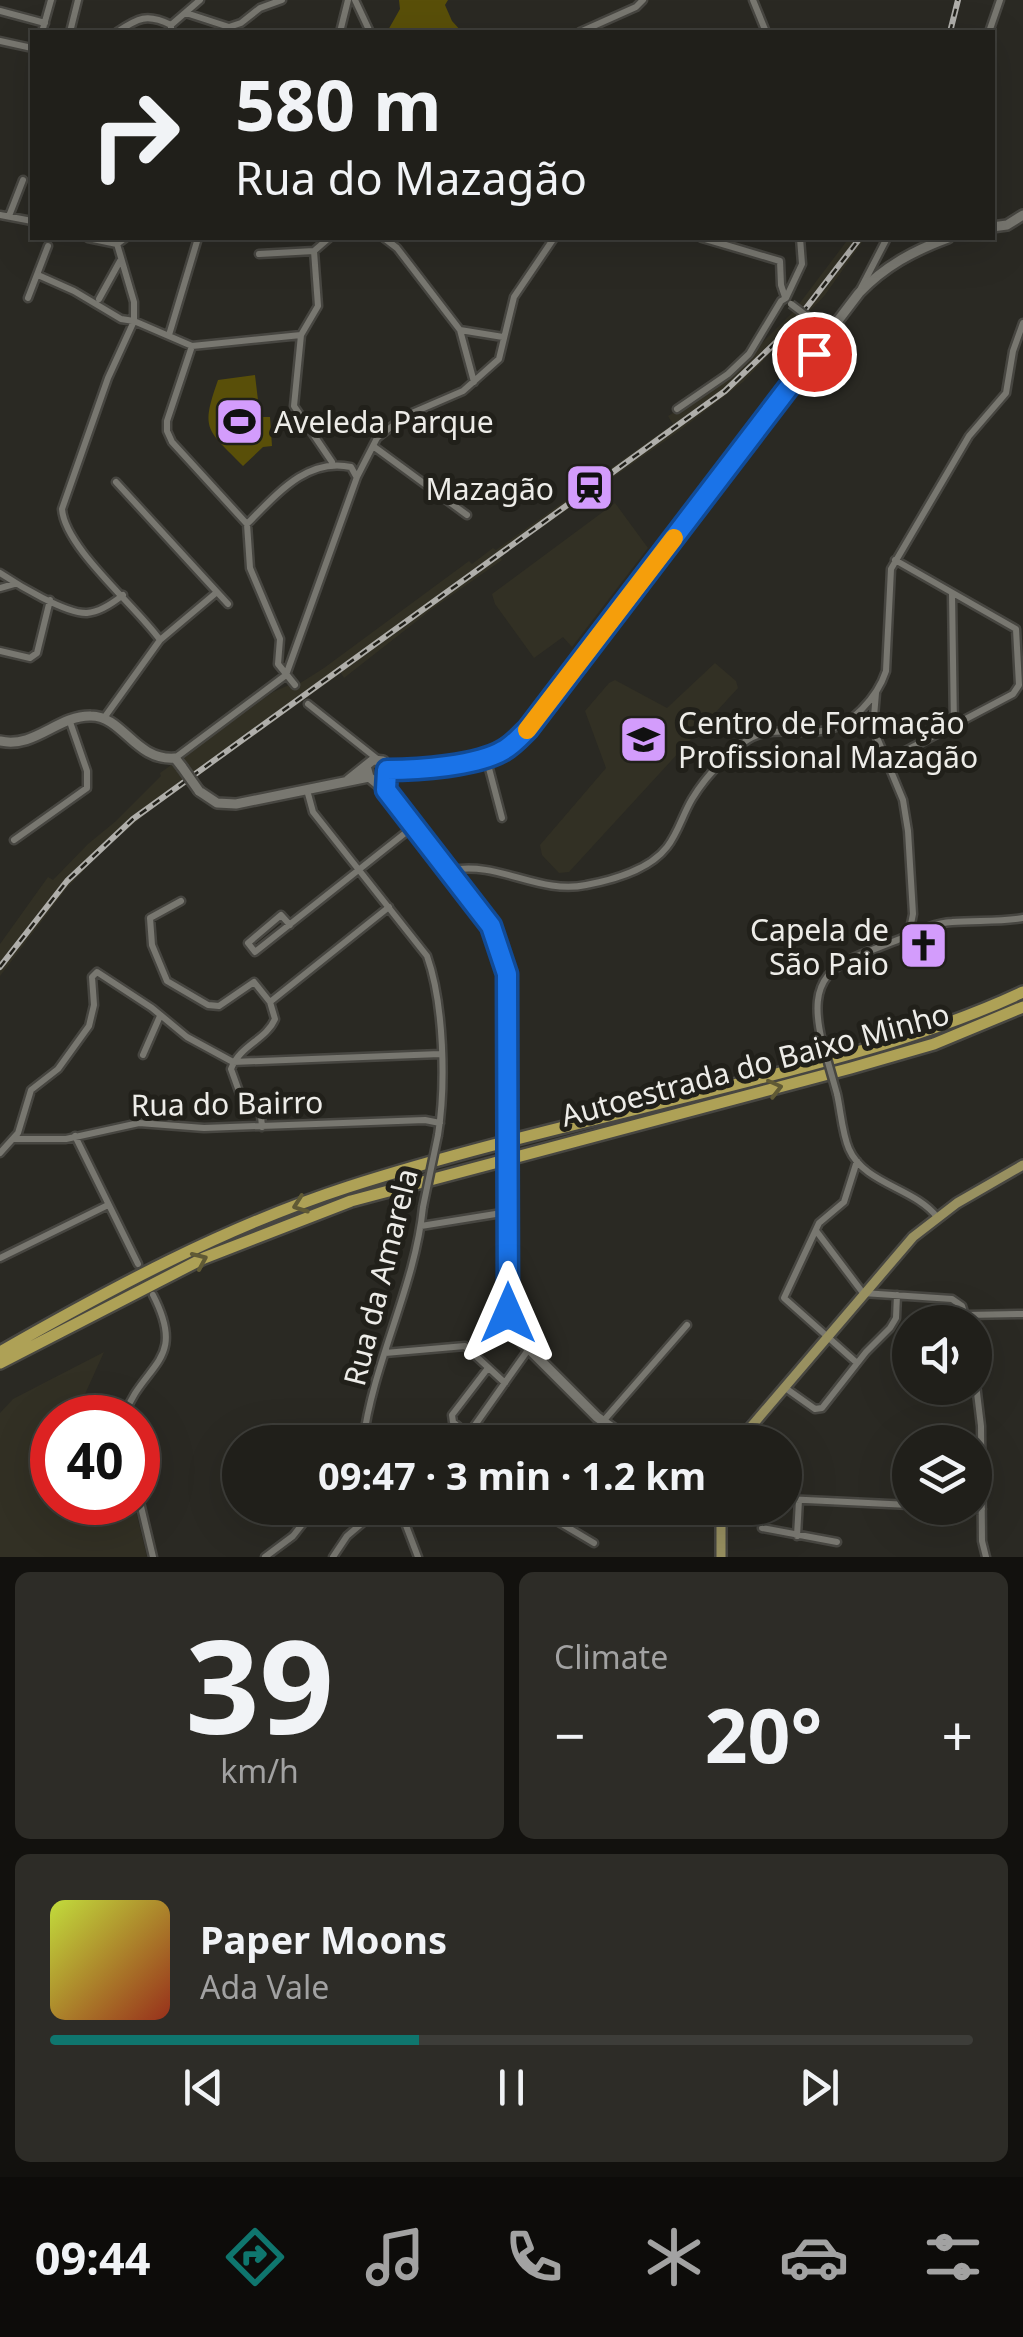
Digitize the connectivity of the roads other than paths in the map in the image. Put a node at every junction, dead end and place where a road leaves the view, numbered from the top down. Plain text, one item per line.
1 (50, 0) edge
2 (78, 0) edge
3 (200, 0) edge
4 (282, 0) edge
5 (351, 0) edge
6 (643, 0) edge
7 (753, 0) edge
8 (1000, 0) edge
9 (0, 11) edge
10 (186, 13) junction
11 (45, 23) junction
12 (171, 29) edge
13 (43, 30) edge
14 (70, 30) edge
15 (120, 30) edge
16 (228, 30) edge
17 (341, 30) edge
18 (369, 30) edge
19 (584, 30) edge
20 (765, 30) edge
21 (990, 30) edge
22 (0, 41) edge
23 (30, 48) edge
24 (23, 180) dead end
25 (1023, 215) edge
26 (4, 216) edge
27 (30, 221) edge
28 (995, 227) edge
29 (101, 240) edge
30 (122, 240) edge
31 (197, 240) edge
32 (327, 240) edge
33 (387, 240) edge
34 (553, 240) edge
35 (709, 240) edge
36 (800, 240) edge
37 (886, 240) edge
38 (943, 240) edge
39 (117, 244) junction
40 (48, 246) dead end
41 (314, 251) junction
42 (259, 254) dead end
43 (120, 260) junction
44 (38, 274) junction
45 (859, 293) junction
46 (28, 298) dead end
47 (98, 298) dead end
48 (788, 301) junction
49 (134, 321) junction
50 (1023, 323) edge
51 (460, 330) junction
52 (830, 333) junction
53 (168, 335) junction
54 (301, 335) junction
55 (503, 338) junction
56 (192, 346) junction
57 (474, 382) junction
58 (677, 409) dead end
59 (372, 448) junction
60 (332, 462) junction
61 (351, 467) junction
62 (356, 477) junction
63 (116, 482) dead end
64 (466, 515) dead end
65 (247, 524) junction
66 (894, 560) junction
67 (0, 573) edge
68 (16, 584) junction
69 (0, 588) edge
70 (217, 592) junction
71 (952, 594) junction
72 (123, 596) junction
73 (50, 600) junction
74 (228, 604) dead end
75 (160, 640) junction
76 (0, 651) edge
77 (286, 675) junction
78 (295, 685) dead end
79 (876, 693) junction
80 (308, 704) dead end
81 (104, 718) junction
82 (853, 718) junction
83 (70, 722) junction
84 (954, 727) junction
85 (873, 728) junction
86 (0, 741) edge
87 (486, 757) junction
88 (174, 758) junction
89 (377, 759) junction
90 (888, 760) junction
91 (386, 772) junction
92 (370, 774) junction
93 (307, 790) junction
94 (386, 790) junction
95 (502, 818) dead end
96 (414, 826) junction
97 (14, 840) dead end
98 (359, 870) junction
99 (451, 870) junction
100 (181, 901) dead end
101 (389, 907) junction
102 (1023, 918) edge
103 (290, 925) junction
104 (909, 935) junction
105 (1023, 992) edge
106 (270, 1002) junction
107 (1023, 1007) edge
108 (160, 1016) junction
109 (440, 1054) junction
110 (143, 1055) dead end
111 (233, 1062) junction
112 (440, 1123) junction
113 (262, 1127) junction
114 (75, 1136) junction
115 (14, 1139) junction
116 (0, 1152) edge
117 (858, 1161) junction
118 (1023, 1165) edge
119 (108, 1205) junction
120 (508, 1212) junction
121 (937, 1217) junction
122 (421, 1226) junction
123 (817, 1232) junction
124 (0, 1258) edge
125 (138, 1264) dead end
126 (863, 1293) junction
127 (153, 1295) dead end
128 (897, 1295) junction
129 (956, 1305) edge
130 (1023, 1314) edge
131 (992, 1317) edge
132 (688, 1325) dead end
133 (826, 1337) junction
134 (0, 1350) edge
135 (528, 1350) junction
136 (385, 1353) junction
137 (0, 1363) edge
138 (858, 1363) junction
139 (488, 1368) junction
140 (504, 1383) junction
141 (784, 1386) junction
142 (134, 1395) edge
143 (601, 1420) junction
144 (367, 1425) edge
145 (455, 1425) edge
146 (475, 1425) edge
147 (597, 1425) edge
148 (608, 1425) edge
149 (752, 1425) edge
150 (802, 1500) edge
151 (892, 1504) edge
152 (145, 1525) edge
153 (304, 1525) edge
154 (360, 1525) edge
155 (406, 1525) edge
156 (564, 1525) edge
157 (721, 1525) edge
158 (798, 1525) edge
159 (982, 1525) edge
160 (762, 1528) dead end
161 (797, 1536) junction
162 (836, 1542) dead end
163 (594, 1543) dead end
164 (153, 1557) edge
165 (266, 1557) edge
166 (333, 1557) edge
167 (418, 1557) edge
168 (721, 1557) edge
169 (986, 1557) edge

1 - 11 street
2 - 14 street
3 - 10 street
4 - 16 street
5 - 17 street
5 - 18 street
6 - 19 street
7 - 20 street
8 - 21 street
9 - 11 street
10 - 12 street
10 - 16 street
11 - 13 street
12 - 15 street
22 - 23 street
24 - 26 street
25 - 28 street
26 - 27 street
29 - 39 street
30 - 39 street
31 - 53 street
32 - 41 street
33 - 51 street
34 - 55 street
35 - 48 street
36 - 48 street
37 - 45 street
38 - 45 street
39 - 43 street
40 - 44 street
41 - 42 street
41 - 54 street
43 - 47 street
43 - 49 street
44 - 46 street
44 - 49 street
45 - 52 street
48 - 52 street, bridge
48 - 58 street
49 - 53 street
49 - 72 street
50 - 66 street
51 - 55 street
51 - 57 street
52 - 87 street
53 - 56 street
54 - 56 street
54 - 60 street
55 - 57 street
56 - 65 street
57 - 59 street
59 - 61 street
59 - 62 street
59 - 64 street
60 - 61 street
60 - 65 street
61 - 62 street
62 - 77 street
63 - 70 street
65 - 77 street
66 - 71 street
66 - 79 street
67 - 68 street
68 - 69 street
68 - 73 street
70 - 74 street
70 - 75 street
71 - 84 street
71 - 84 street
72 - 73 street
72 - 75 street
73 - 76 street
75 - 81 street
77 - 78 street
77 - 88 street
79 - 82 street
79 - 85 street
80 - 89 street
81 - 83 street
81 - 88 street
82 - 85 street
82 - 99 street
83 - 86 street
83 - 97 street
84 - 90 street
85 - 90 street
87 - 91 street
87 - 95 street
88 - 93 street, bridge
89 - 91 street
89 - 92 street
90 - 104 street
91 - 92 street
91 - 94 street
92 - 93 street
92 - 94 street
93 - 98 street, Rua da Amarela
94 - 96 street
96 - 98 street
96 - 99 street
98 - 101 street, Rua da Amarela
98 - 103 street
99 - 120 street, bridge
100 - 106 street
101 - 106 street
101 - 109 street, Rua da Amarela
102 - 104 street
103 - 103 street
104 - 117 street, bridge
105 -> 134 highway, Autoestrada do Baixo Minho
106 - 111 street
137 -> 107 highway, Autoestrada do Baixo Minho
108 - 110 street
108 - 111 street
108 - 115 street
109 - 111 street
109 - 112 street, Rua da Amarela
111 - 113 street
112 - 113 street, Rua do Bairro
112 - 122 street, Rua da Amarela, bridge
113 - 114 street, Rua do Bairro
114 - 115 street, Rua do Bairro
114 - 119 street
115 - 116 street
117 - 121 street
117 - 123 street
118 - 121 main road
119 - 124 street
119 - 125 street
120 - 122 street
120 - 135 street
121 - 126 main road
122 - 136 street, Rua da Amarela
123 - 126 street
123 - 133 street
126 - 128 street
126 - 133 main road
127 - 142 street
128 - 129 street
128 - 138 street
130 - 131 street
132 - 143 street
133 - 138 street
133 - 141 main road
135 - 140 street
135 - 143 street
136 - 139 street
136 - 144 street, Rua da Amarela
138 - 141 street
139 - 140 street
139 - 145 street
140 - 146 street
141 - 149 main road
143 - 147 street
143 - 148 street
150 - 151 street
152 - 164 street
153 - 165 street
154 - 166 street
155 - 167 street
156 - 163 street
157 - 168 main road
158 - 161 street
159 - 169 street
160 - 161 street
161 - 162 street

